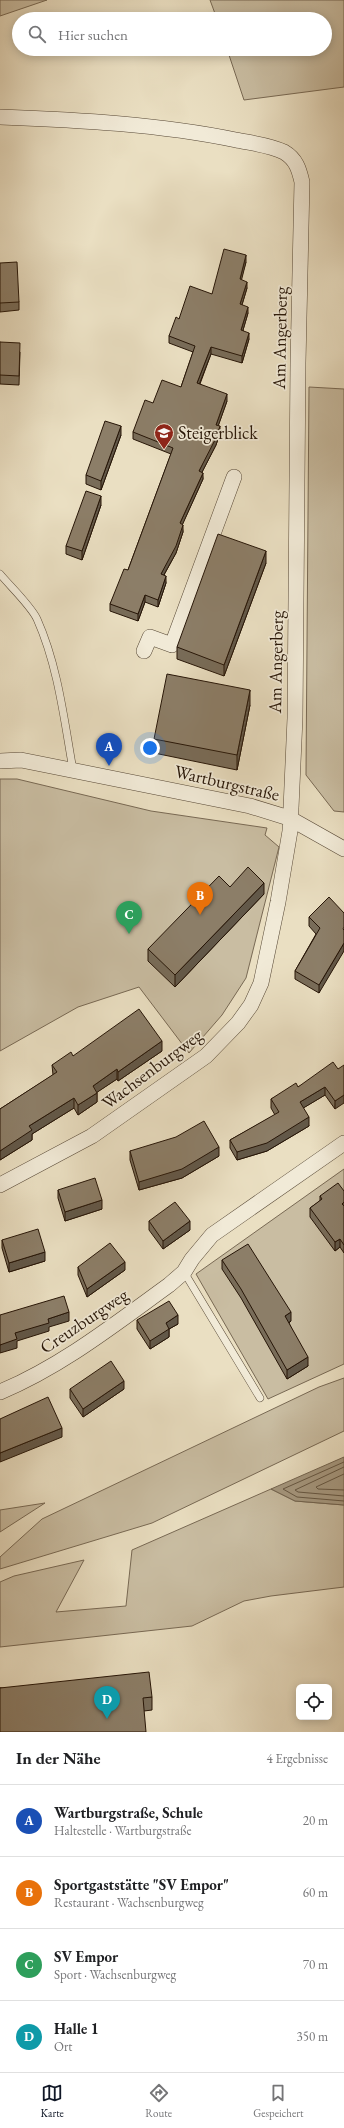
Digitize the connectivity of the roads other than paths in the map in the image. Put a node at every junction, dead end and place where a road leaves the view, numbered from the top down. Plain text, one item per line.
1 (0, 117) edge
2 (234, 477) dead end
3 (0, 574) edge
4 (144, 651) dead end
5 (0, 761) edge
6 (72, 770) junction
7 (289, 818) junction
8 (344, 849) edge
9 (344, 1144) edge
10 (0, 1185) edge
11 (184, 1272) junction
12 (0, 1392) edge
13 (260, 1398) dead end

1 - 7 street, Am Angerberg
2 - 4 street
3 - 6 lane
5 - 6 street, Wartburgstraße
6 - 7 street, Wartburgstraße
7 - 8 street, Wartburgstraße
7 - 10 street, Wachsenburgweg
9 - 11 street, Creuzburgweg
11 - 12 street, Creuzburgweg
11 - 13 lane

